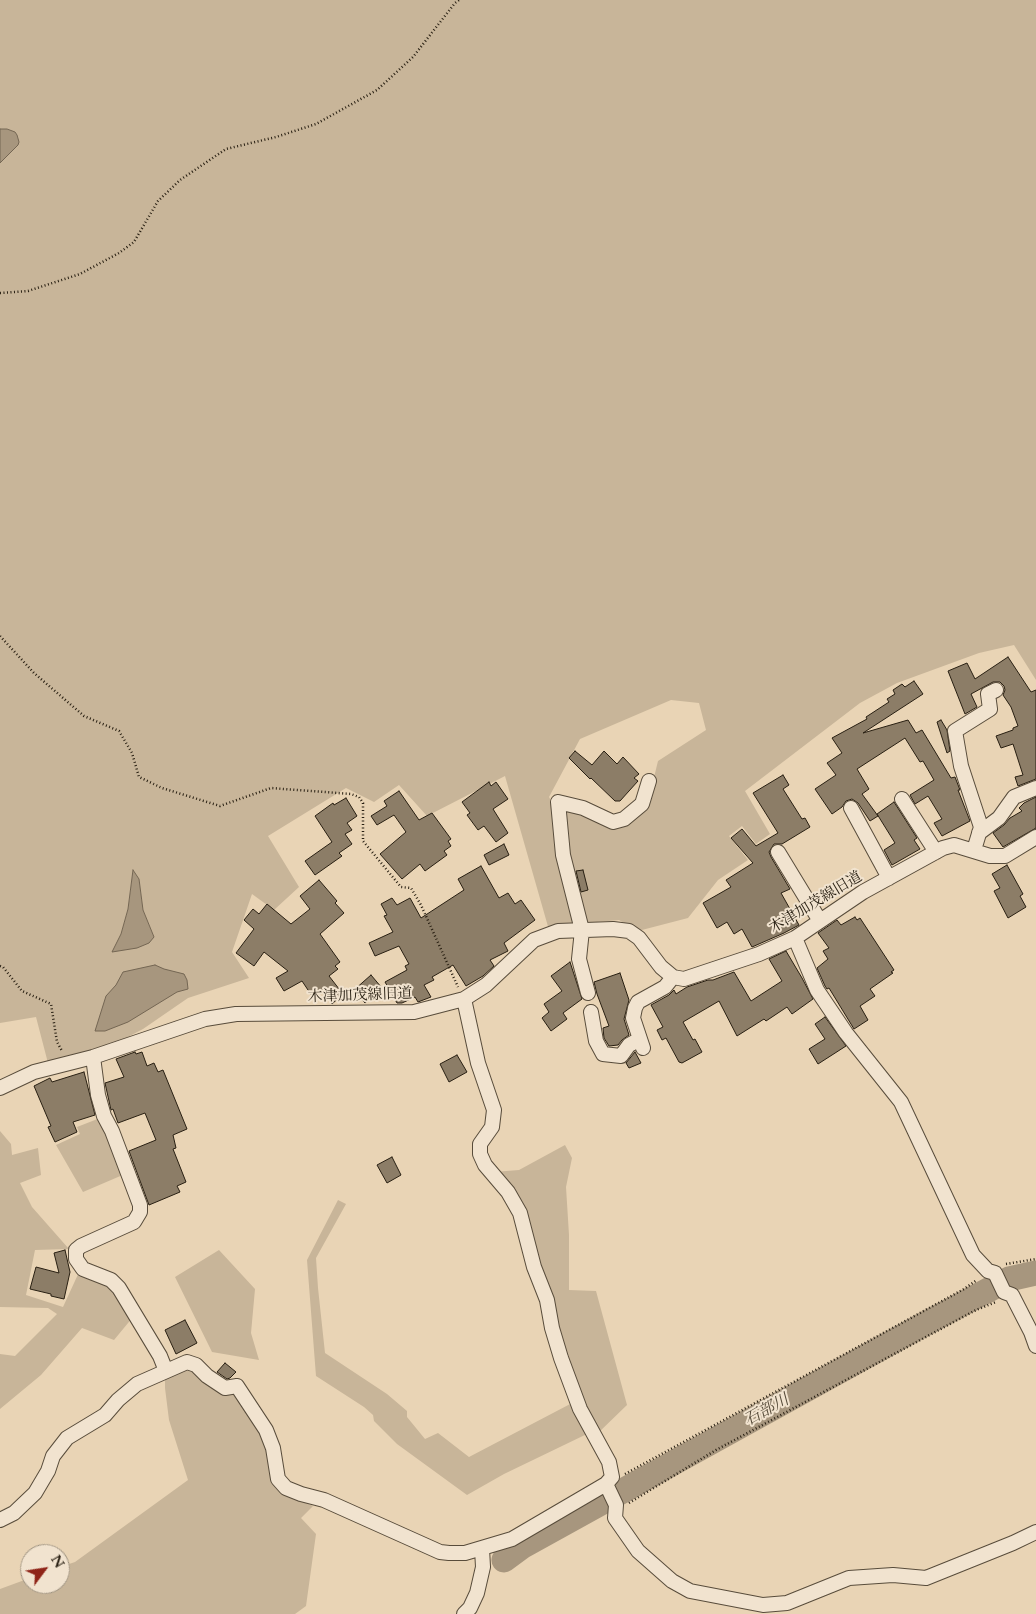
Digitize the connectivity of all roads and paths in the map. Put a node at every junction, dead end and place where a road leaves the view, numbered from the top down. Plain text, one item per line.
1 (459, 0) edge
2 (0, 293) edge
3 (0, 636) edge
4 (996, 690) dead end
5 (649, 781) dead end
6 (1036, 788) edge
7 (902, 800) dead end
8 (851, 808) dead end
9 (979, 833) junction
10 (1036, 837) edge
11 (974, 850) junction
12 (778, 852) dead end
13 (936, 852) junction
14 (889, 878) junction
15 (820, 921) junction
16 (582, 930) junction
17 (795, 938) junction
18 (0, 966) edge
19 (673, 977) junction
20 (588, 993) dead end
21 (464, 999) junction
22 (590, 1012) dead end
23 (93, 1057) junction
24 (74, 1062) junction
25 (0, 1088) edge
26 (1036, 1259) edge
27 (992, 1272) junction
28 (1008, 1294) junction
29 (1036, 1346) edge
30 (166, 1371) junction
31 (607, 1487) junction
32 (616, 1508) junction
33 (0, 1520) edge
34 (1036, 1532) edge
35 (482, 1549) junction
36 (464, 1614) edge

1 - 2 path
3 - 21 path
4 - 9 street
5 - 16 street
6 - 9 street
7 - 13 street
8 - 14 street
9 - 11 street
10 - 11 street, 木津加茂線旧道
11 - 13 street, 木津加茂線旧道
12 - 15 street
13 - 14 street, 木津加茂線旧道
14 - 15 street, 木津加茂線旧道
15 - 17 street, 木津加茂線旧道
16 - 19 street, 木津加茂線旧道
16 - 20 street
16 - 21 street, 木津加茂線旧道
17 - 19 street, 木津加茂線旧道
17 - 27 street
18 - 24 path
19 - 22 street
21 - 23 street, 木津加茂線旧道
21 - 31 street
23 - 24 street, 木津加茂線旧道
23 - 30 street
24 - 25 street, 木津加茂線旧道
26 - 27 path
27 - 28 street
27 - 31 path
28 - 29 street
28 - 32 path
30 - 33 street
30 - 35 street
31 - 32 street
31 - 35 street
32 - 34 street
35 - 36 street

